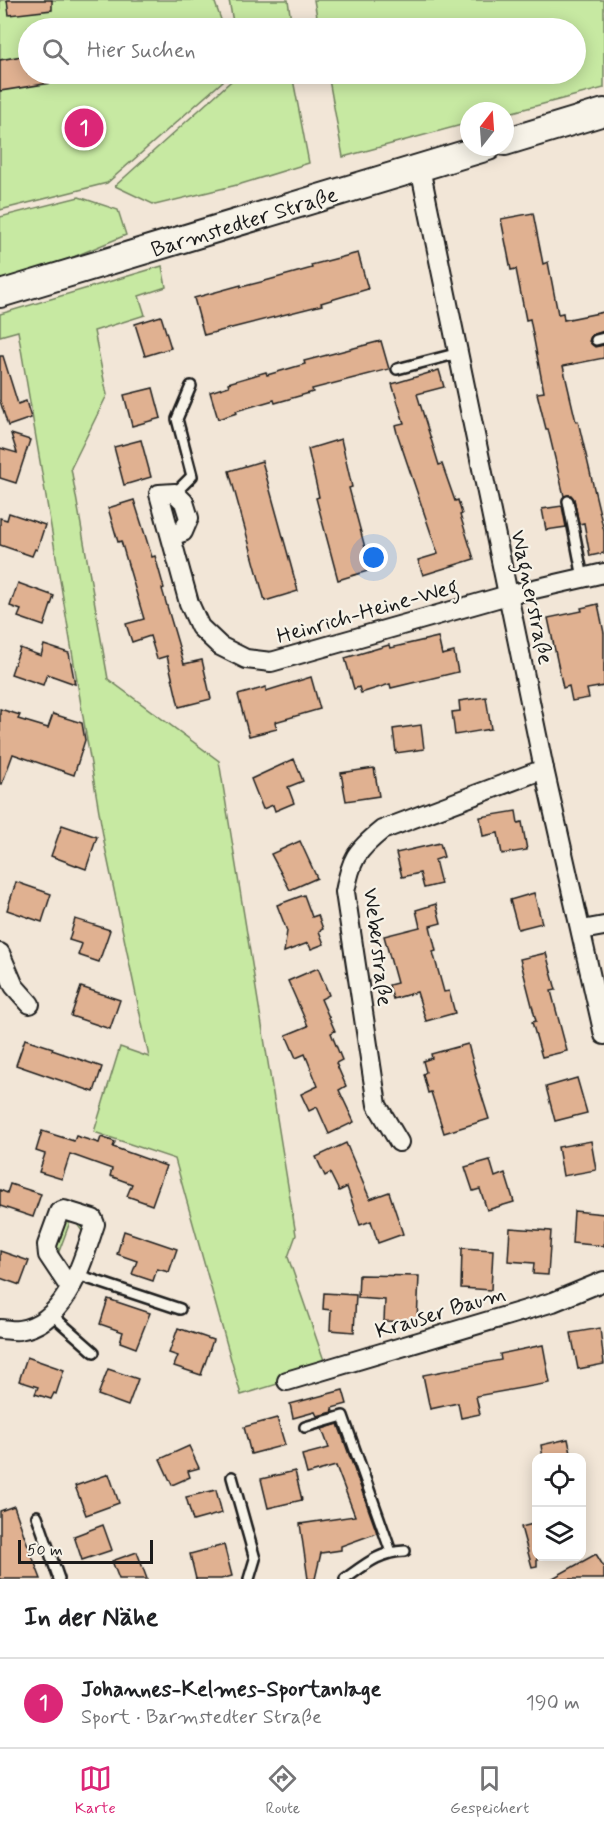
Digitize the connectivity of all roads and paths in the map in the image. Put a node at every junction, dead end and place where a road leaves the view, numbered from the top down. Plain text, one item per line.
1 (604, 112) edge
2 (514, 139) edge
3 (460, 156) edge
4 (420, 168) junction
5 (0, 294) edge
6 (459, 353) junction
7 (397, 369) dead end
8 (191, 386) dead end
9 (175, 493) joint
10 (568, 501) dead end
11 (604, 573) edge
12 (583, 578) junction
13 (508, 595) junction
14 (544, 769) junction
15 (604, 926) edge
16 (582, 930) junction
17 (0, 953) edge
18 (30, 1004) dead end
19 (604, 1035) edge
20 (399, 1142) dead end
21 (74, 1281) junction
22 (604, 1281) edge
23 (180, 1309) dead end
24 (51, 1314) junction
25 (0, 1329) edge
26 (94, 1352) dead end
27 (287, 1381) dead end
28 (305, 1428) dead end
29 (232, 1477) dead end
30 (37, 1516) dead end
31 (405, 1551) dead end
32 (391, 1552) junction
33 (59, 1579) edge
34 (249, 1579) edge
35 (345, 1579) edge

1 - 2 main road
3 - 4 main road, Barmstedter Straße
4 - 5 main road, Barmstedter Straße
4 - 6 street, Wagnerstraße
6 - 7 lane
6 - 13 street, Wagnerstraße
8 - 9 lane
9 - 13 street, Heinrich-Heine-Weg
10 - 12 lane
11 - 12 street, Heinrich-Heine-Weg
12 - 13 street, Heinrich-Heine-Weg
13 - 14 street, Wagnerstraße
14 - 16 street, Wagnerstraße
14 - 20 street, Weberstraße
15 - 16 street
16 - 19 street, Wagnerstraße
17 - 18 street
21 - 21 street
21 - 23 lane
21 - 24 street
22 - 27 street, Krauser Baum
24 - 25 street
24 - 26 lane
28 - 32 lane
29 - 34 lane
30 - 33 lane
31 - 32 lane
32 - 35 lane

